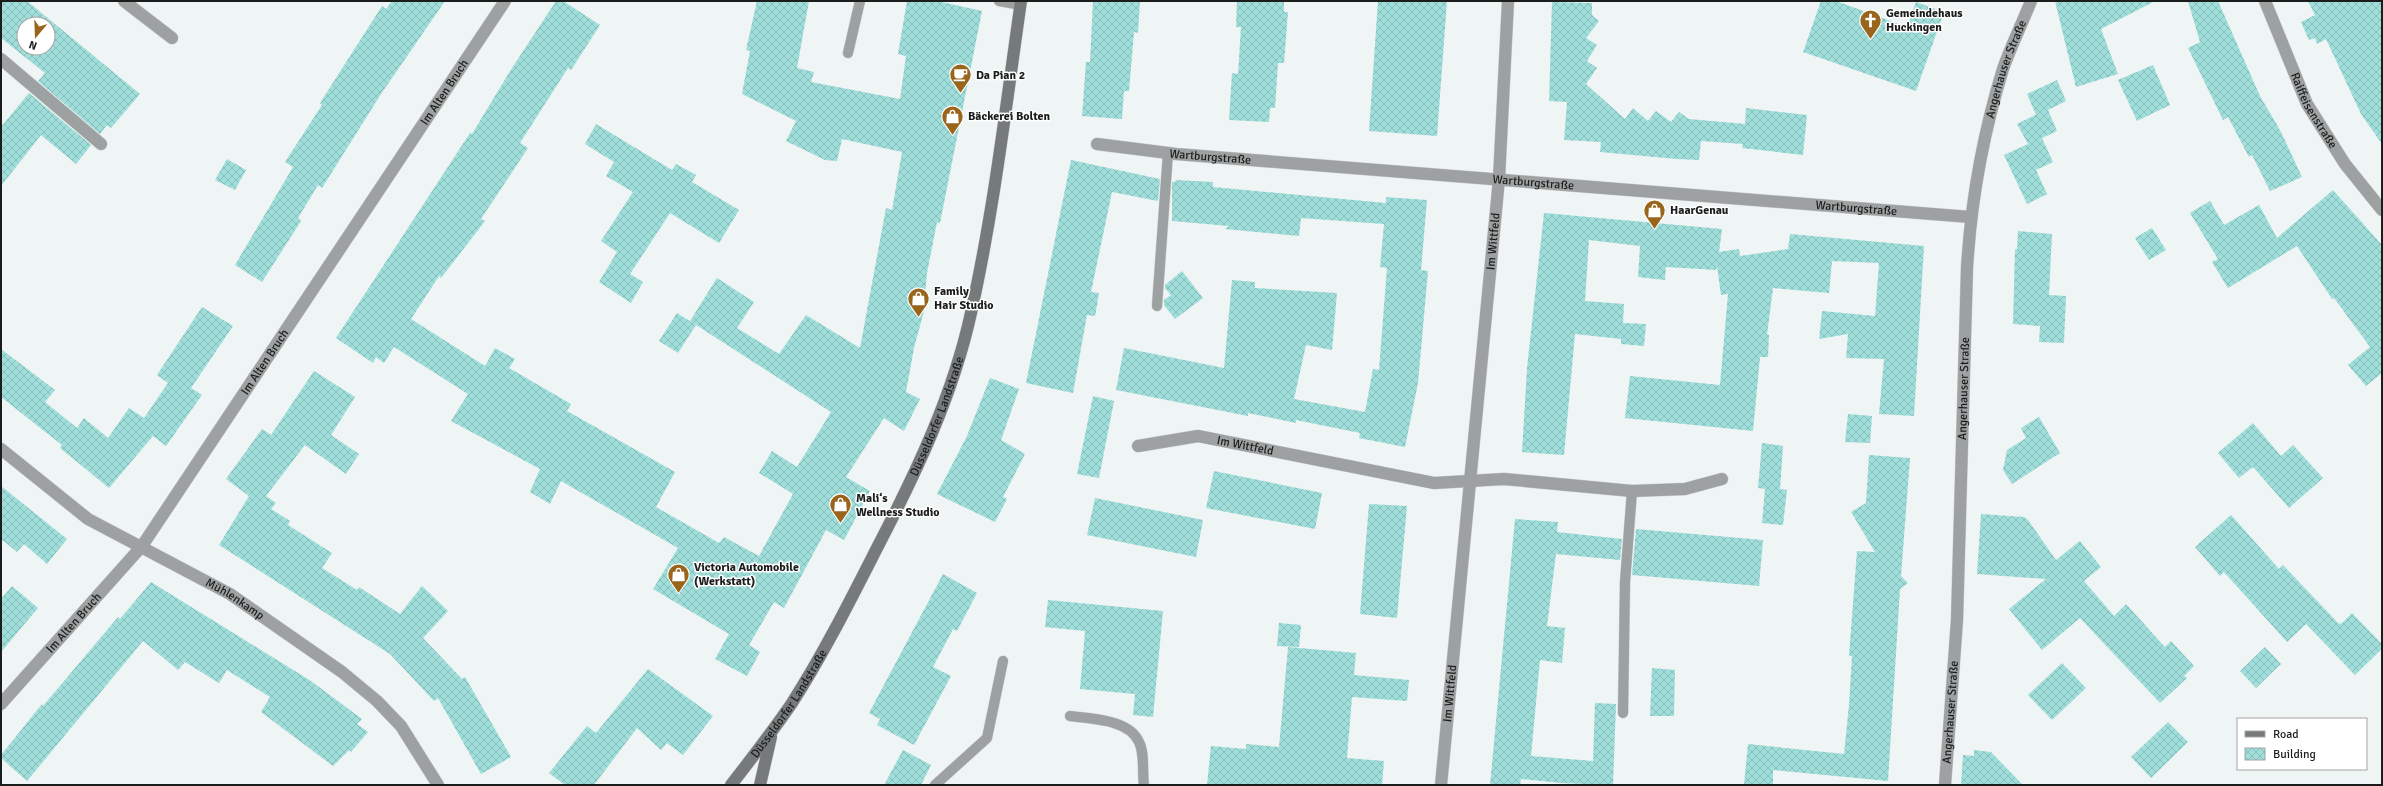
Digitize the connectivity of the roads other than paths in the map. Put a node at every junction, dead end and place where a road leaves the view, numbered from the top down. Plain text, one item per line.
1 (124, 1) edge
2 (505, 1) edge
3 (860, 1) edge
4 (999, 1) edge
5 (1508, 1) edge
6 (2031, 1) edge
7 (2264, 1) edge
8 (1021, 3) edge
9 (172, 38) dead end
10 (848, 53) dead end
11 (1, 59) edge
12 (102, 144) dead end
13 (1097, 144) dead end
14 (1168, 154) junction
15 (1499, 179) junction
16 (2382, 210) edge
17 (1970, 217) junction
18 (1157, 306) dead end
19 (1138, 446) dead end
20 (1, 449) edge
21 (1722, 479) dead end
22 (1470, 482) junction
23 (1632, 491) junction
24 (142, 546) junction
25 (1003, 662) dead end
26 (1, 704) edge
27 (1623, 713) dead end
28 (1070, 716) dead end
29 (773, 730) junction
30 (438, 785) edge
31 (731, 785) edge
32 (760, 785) edge
33 (935, 785) edge
34 (1144, 785) edge
35 (1440, 785) edge
36 (1945, 785) edge

1 - 9 street
2 - 24 street, Im Alten Bruch
3 - 10 lane
4 - 8 lane
5 - 15 street, Im Wittfeld
6 - 17 street, Angerhauser Straße
7 - 16 street, Raiffeisenstraße
8 - 29 main road, Düsseldorfer Landstraße
11 - 12 street
13 - 14 street, Wartburgstraße
14 - 15 street, Wartburgstraße
14 - 18 lane
15 - 17 street, Wartburgstraße
15 - 22 street, Im Wittfeld
17 - 36 street, Angerhauser Straße
19 - 22 street, Im Wittfeld
20 - 24 street, Mühlenkamp
21 - 23 street, Im Wittfeld
22 - 23 street, Im Wittfeld
22 - 35 street, Im Wittfeld
23 - 27 lane
24 - 26 street, Im Alten Bruch
24 - 30 street, Mühlenkamp
25 - 33 lane
28 - 34 lane
29 - 31 main road, Düsseldorfer Landstraße
29 - 32 main road

